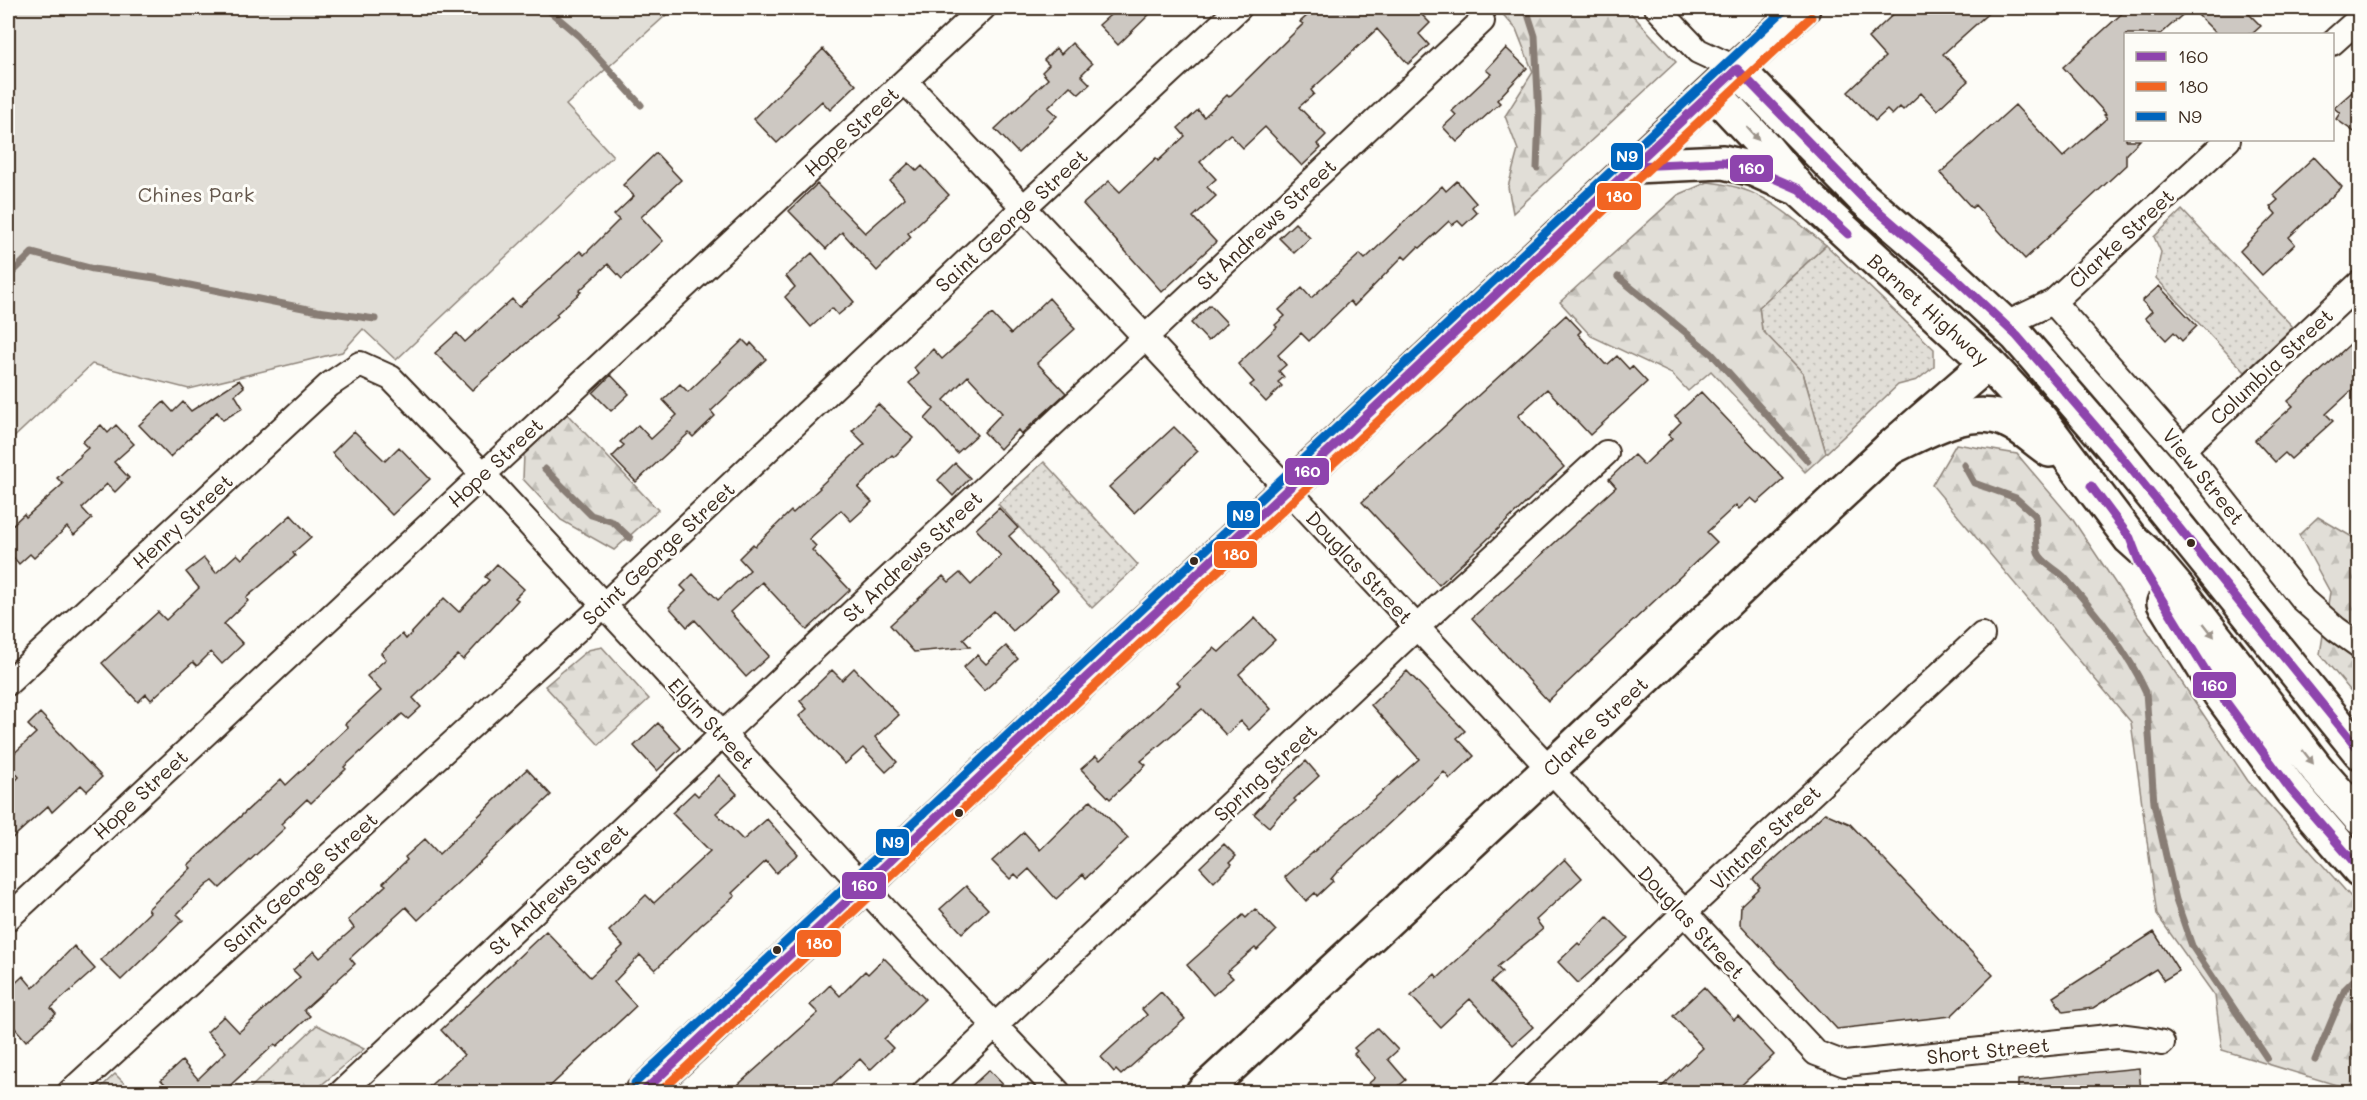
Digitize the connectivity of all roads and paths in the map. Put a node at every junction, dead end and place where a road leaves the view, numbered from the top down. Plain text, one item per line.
1 (983, 8) edge
2 (1239, 8) edge
3 (1657, 8) edge
4 (1803, 8) edge
5 (2360, 18) edge
6 (1482, 21) dead end
7 (2334, 41) edge
8 (1698, 51) junction
9 (1737, 69) junction
10 (904, 81) junction
11 (1713, 92) junction
12 (2227, 141) edge
13 (1634, 166) junction
14 (1799, 189) junction
15 (1023, 208) junction
16 (2360, 283) edge
17 (2053, 302) junction
18 (2006, 324) junction
19 (1146, 336) junction
20 (2035, 356) junction
21 (1988, 363) junction
22 (360, 364) joint
23 (1890, 448) junction
24 (2183, 448) junction
25 (1606, 453) dead end
26 (2075, 465) junction
27 (482, 473) junction
28 (1286, 490) junction
29 (2130, 538) junction
30 (604, 605) junction
31 (1417, 627) junction
32 (1982, 635) dead end
33 (2360, 646) edge
34 (8, 683) edge
35 (723, 735) junction
36 (2360, 752) edge
37 (1550, 769) junction
38 (2360, 818) edge
39 (2360, 870) edge
40 (864, 886) junction
41 (1684, 913) junction
42 (8, 918) edge
43 (995, 1026) junction
44 (2162, 1043) dead end
45 (1816, 1053) joint
46 (70, 1092) edge
47 (342, 1092) edge
48 (643, 1092) edge
49 (925, 1092) edge
50 (1058, 1092) edge
51 (1203, 1092) edge
52 (1501, 1092) edge

1 - 10 street, Hope Street
2 - 15 street, Saint George Street
3 - 8 street
4 - 9 main road
5 - 7 street
6 - 19 street, St Andrews Street
8 - 9 street
8 - 11 street
9 - 11 main road
9 - 18 main road, Barnet Highway
10 - 15 street, Douglas Street
10 - 27 street, Hope Street
11 - 13 main road
11 -> 14 main road, Barnet Highway
12 - 17 street, Clarke Street
13 - 14 main road
13 - 28 main road
14 - 21 main road, Barnet Highway
15 - 19 street, Douglas Street
15 - 30 street, Saint George Street
16 - 24 street, Columbia Street
17 - 18 street, Clarke Street
17 - 24 street, View Street
18 - 20 main road, Barnet Highway
19 - 28 street, Douglas Street
19 - 35 street, St Andrews Street
20 - 21 main road
20 - 36 main road, Barnet Highway
21 - 23 main road, Clarke Street
21 - 26 main road, Barnet Highway
22 - 27 street, Elgin Street
22 - 34 street, Henry Street
23 - 26 main road
23 - 37 main road, Clarke Street
24 - 33 street, View Street
25 - 31 street, Spring Street
26 - 29 main road, Barnet Highway
27 - 30 street, Elgin Street
27 - 42 street, Hope Street
28 - 31 street, Douglas Street
28 - 40 main road
29 -> 38 main road, Barnet Highway
29 - 39 main road, Barnet Highway
30 - 35 street, Elgin Street
30 - 46 street, Saint George Street
31 - 37 street, Douglas Street
31 - 43 street, Spring Street
32 - 41 street, Vintner Street
35 - 40 street, Elgin Street
35 - 47 street, St Andrews Street
37 - 41 street, Douglas Street
37 - 51 main road, Clarke Street
40 - 43 street, Elgin Street
40 - 48 main road
41 - 45 street, Douglas Street
41 - 52 street, Vintner Street
43 - 49 street, Spring Street
43 - 50 street, Elgin Street
44 - 45 street, Short Street

